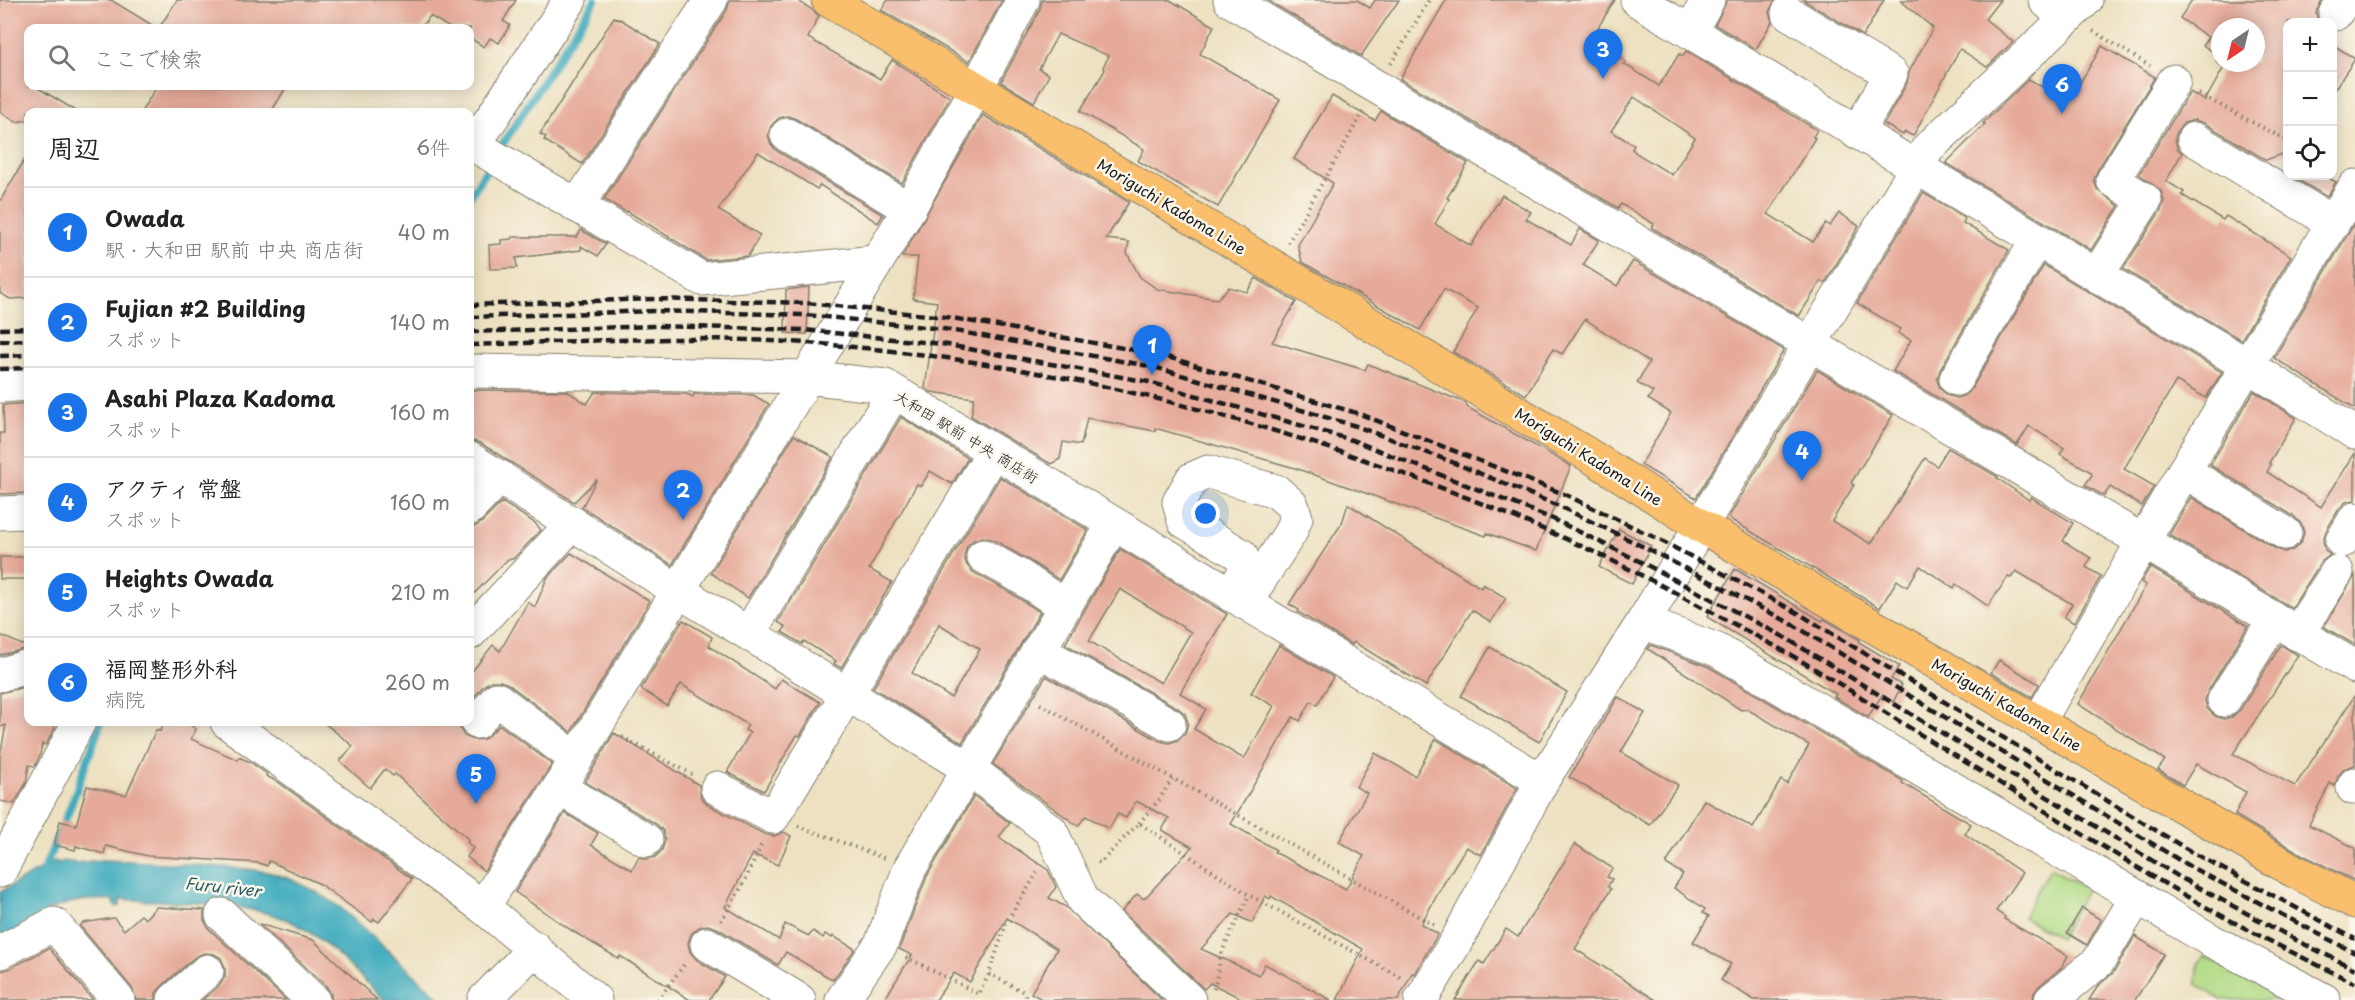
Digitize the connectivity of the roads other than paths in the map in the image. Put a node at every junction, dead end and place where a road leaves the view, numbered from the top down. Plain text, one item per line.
1 (570, 0) edge
2 (711, 0) edge
3 (828, 0) edge
4 (1023, 0) edge
5 (1230, 0) edge
6 (1637, 0) edge
7 (1708, 0) edge
8 (2066, 6) edge
9 (1788, 13) dead end
10 (1690, 32) junction
11 (2174, 81) dead end
12 (976, 89) junction
13 (1857, 133) junction
14 (787, 135) dead end
15 (2194, 139) dead end
16 (1916, 168) junction
17 (2355, 186) edge
18 (577, 206) junction
19 (909, 209) junction
20 (2332, 222) junction
21 (2037, 240) junction
22 (876, 262) junction
23 (2097, 275) junction
24 (1811, 344) junction
25 (2247, 365) junction
26 (474, 371) edge
27 (806, 377) junction
28 (1956, 379) dead end
29 (24, 384) edge
30 (0, 386) edge
31 (894, 392) junction
32 (2351, 421) edge
33 (993, 452) junction
34 (474, 461) edge
35 (2184, 471) junction
36 (500, 477) junction
37 (474, 504) edge
38 (24, 512) edge
39 (0, 513) edge
40 (573, 523) junction
41 (1113, 525) junction
42 (1701, 526) junction
43 (2285, 533) dead end
44 (2143, 542) junction
45 (2345, 544) edge
46 (983, 556) dead end
47 (677, 590) junction
48 (1064, 606) junction
49 (1643, 622) junction
50 (2286, 627) junction
51 (474, 629) edge
52 (749, 633) junction
53 (1038, 650) junction
54 (24, 667) edge
55 (2355, 667) edge
56 (0, 675) edge
57 (847, 694) junction
58 (2224, 700) dead end
59 (477, 722) dead end
60 (2038, 723) junction
61 (1168, 724) dead end
62 (77, 726) edge
63 (233, 726) edge
64 (576, 759) junction
65 (968, 768) junction
66 (1542, 781) junction
67 (559, 788) junction
68 (717, 788) road end
69 (646, 840) dead end
70 (0, 871) edge
71 (2137, 897) junction
72 (2355, 902) edge
73 (483, 907) junction
74 (222, 915) dead end
75 (707, 944) road end
76 (535, 948) junction
77 (0, 952) edge
78 (207, 971) dead end
79 (1201, 995) edge
80 (1424, 996) edge
81 (118, 1000) edge
82 (174, 1000) edge
83 (313, 1000) edge
84 (484, 1000) edge
85 (594, 1000) edge
86 (799, 1000) edge
87 (842, 1000) edge
88 (2051, 1000) edge
89 (2324, 1000) edge

1 - 18 street
2 - 18 street
3 - 12 main road, Moriguchi Kadoma Line
4 - 12 street
5 - 24 street
6 - 10 street
7 - 10 street
8 - 16 street
9 - 13 street
10 - 13 street
11 - 23 street
12 - 19 street
12 - 42 main road, Moriguchi Kadoma Line
13 - 16 street
14 - 19 street
15 - 20 street
16 - 21 street
16 - 24 street
17 - 20 street
18 - 22 street
19 - 22 street
20 - 25 street
21 - 23 street
21 - 28 street
22 - 27 street
23 - 25 street
24 - 42 street
24 - 44 street
25 - 32 street
25 - 35 street
26 - 27 street, 大和田 駅前 中央 商店街
27 - 31 street, 大和田 駅前 中央 商店街
27 - 47 street
29 - 30 street
31 - 33 street, 大和田 駅前 中央 商店街
31 - 52 street
33 - 41 street, 大和田 駅前 中央 商店街
33 - 57 street
34 - 36 street
35 - 43 street
35 - 44 street
36 - 37 street
36 - 40 street
38 - 39 street
40 - 47 street
40 - 51 street
41 - 48 street
41 - 66 street, 大和田 駅前 中央 商店街
42 - 49 street
42 - 60 main road, Moriguchi Kadoma Line
44 - 50 street
44 - 60 street
45 - 50 street
46 - 48 street
47 - 52 street
47 - 64 street
48 - 53 street
49 - 66 street
49 - 71 street
50 - 55 street
50 - 58 street
52 - 57 street
53 - 61 street
53 - 65 street
54 - 56 street
57 - 65 street
57 - 68 street
59 - 64 street
60 - 72 main road, Moriguchi Kadoma Line
62 - 70 street
63 - 73 street
64 - 67 street
65 - 79 street
65 - 87 street
66 - 80 street
67 - 69 street
67 - 73 street
71 - 88 street
71 - 89 street
73 - 76 street
74 - 83 street
75 - 86 street
76 - 84 street
76 - 85 street
77 - 81 street
78 - 82 street

